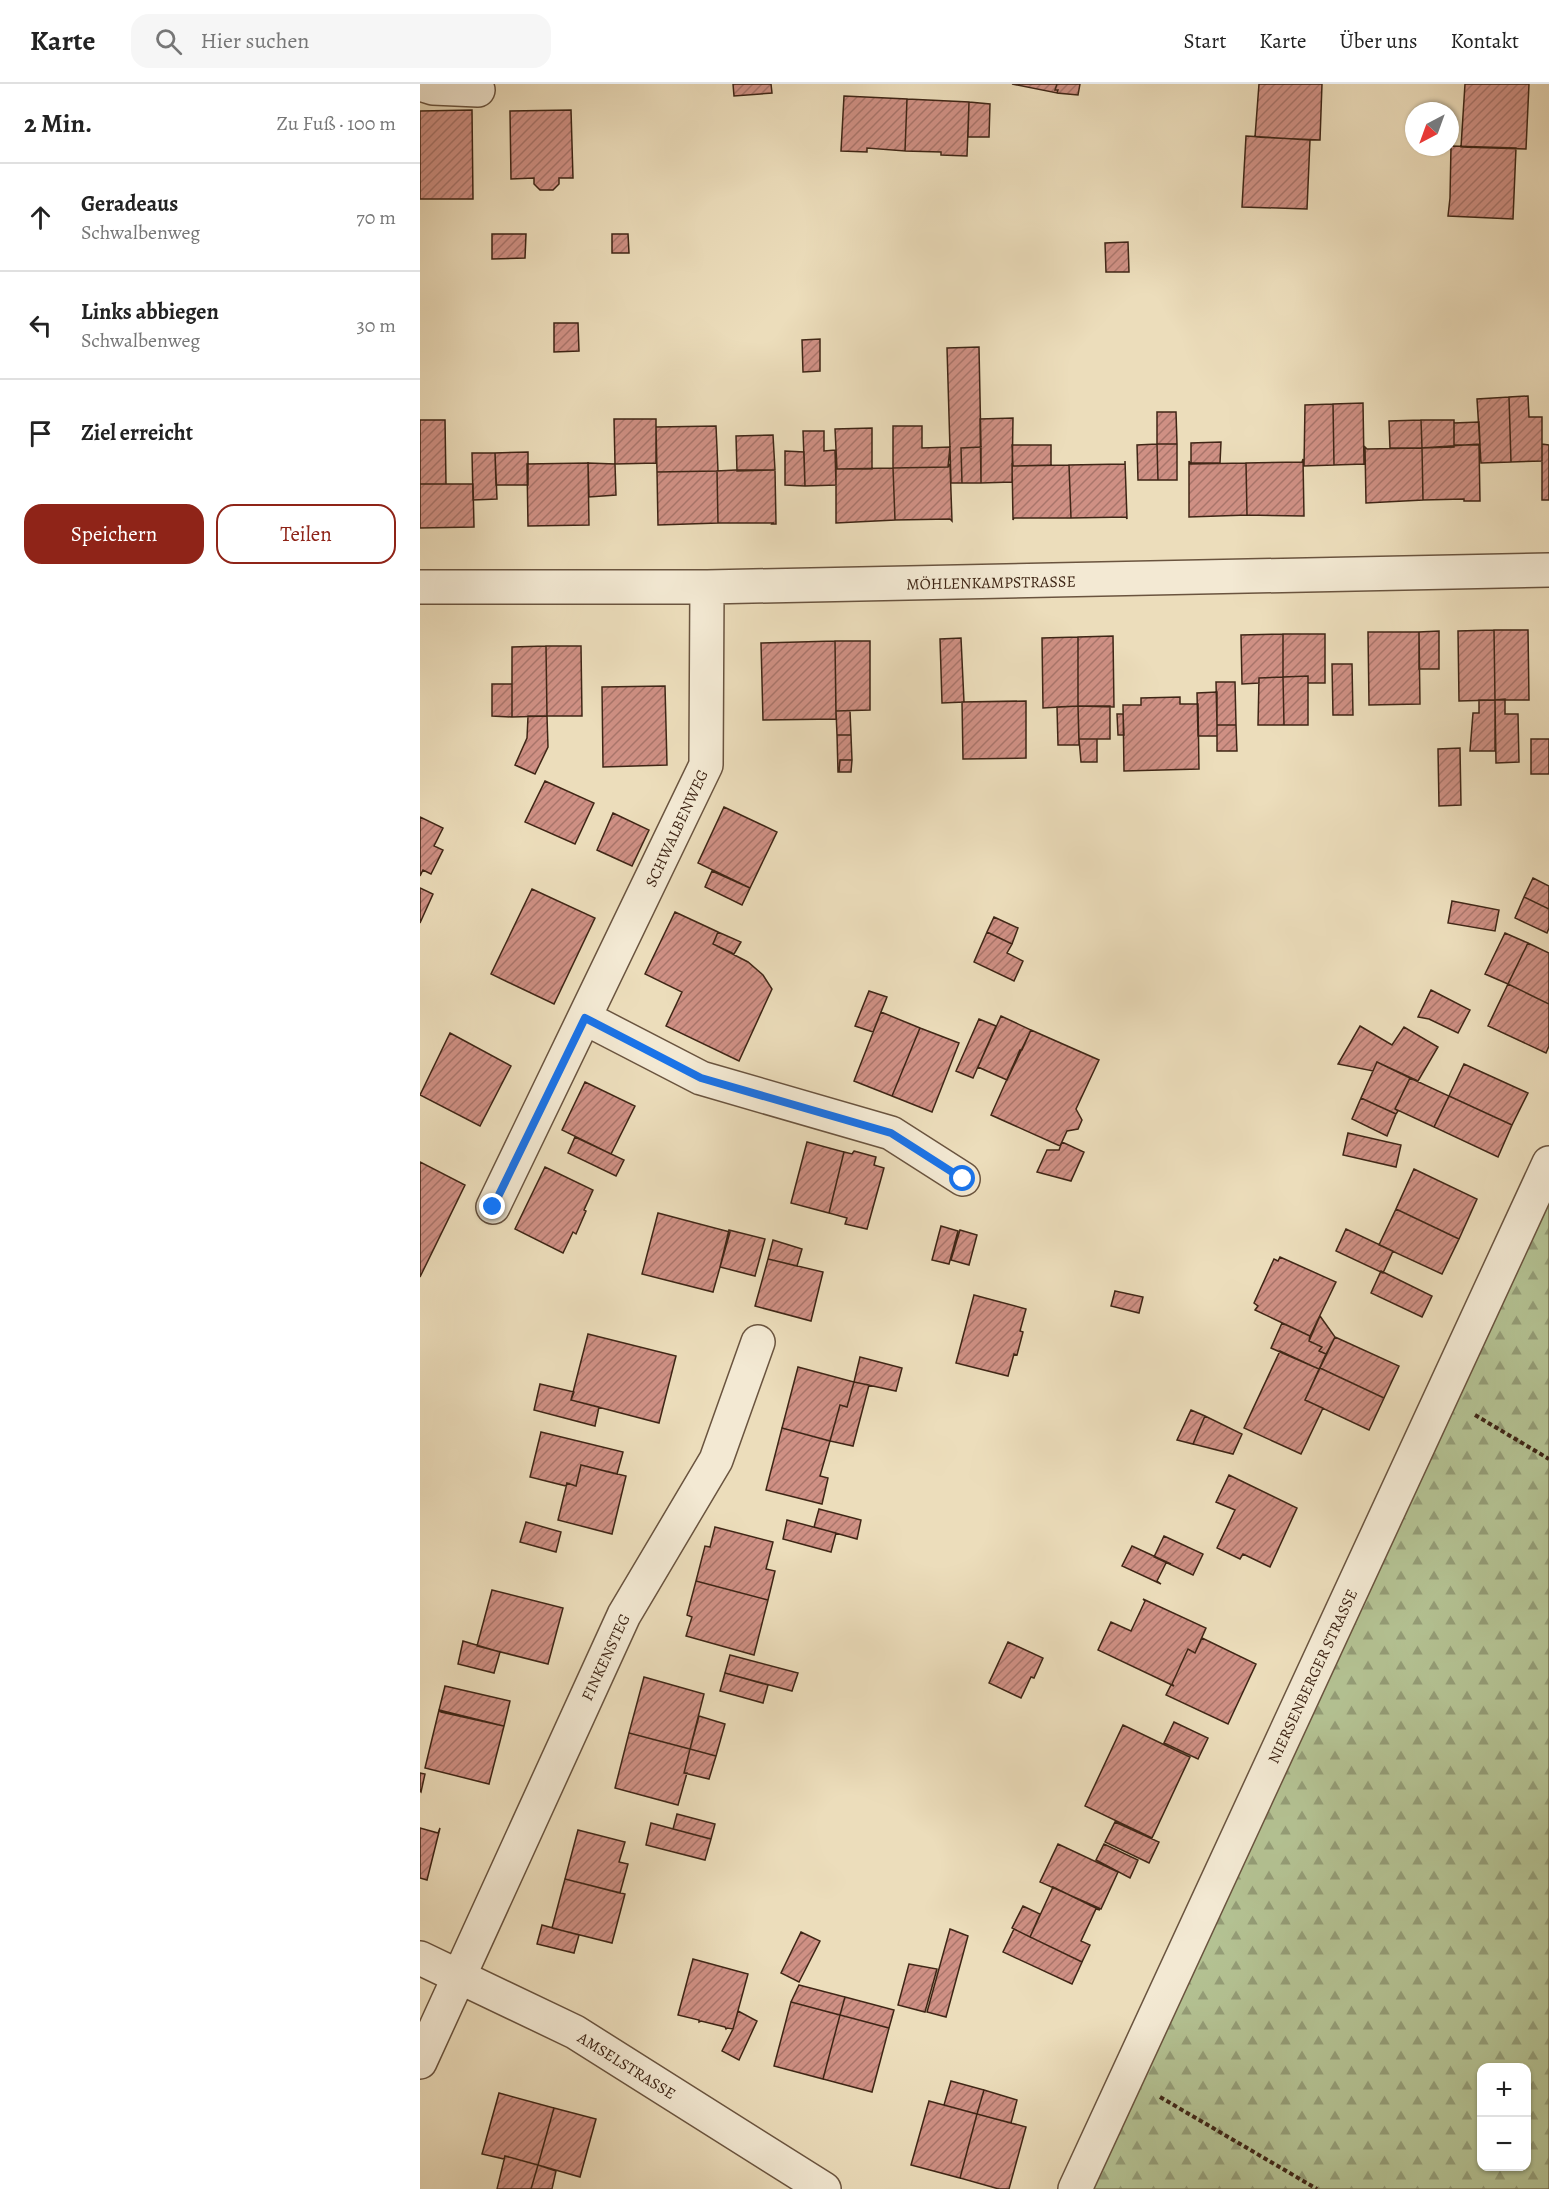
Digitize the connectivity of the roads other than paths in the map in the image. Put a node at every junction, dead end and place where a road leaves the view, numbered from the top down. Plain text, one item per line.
1 (420, 84) edge
2 (478, 90) dead end
3 (1549, 570) edge
4 (707, 588) junction
5 (424, 595) edge
6 (585, 1018) junction
7 (1549, 1163) edge
8 (963, 1179) dead end
9 (493, 1207) dead end
10 (758, 1342) dead end
11 (420, 1958) edge
12 (459, 1976) junction
13 (420, 2062) edge
14 (824, 2189) edge
15 (1075, 2189) edge

1 - 2 street
3 - 4 street, MÖHLENKAMPSTRASSE
4 - 5 street, MÖHLENKAMPSTRASSE
4 - 6 street, SCHWALBENWEG
6 - 8 street
6 - 9 street, SCHWALBENWEG
7 - 15 street, NIERSENBERGER STRASSE
10 - 12 street, FINKENSTEG
11 - 12 street, AMSELSTRASSE
12 - 13 street, FINKENSTEG
12 - 14 street, AMSELSTRASSE

